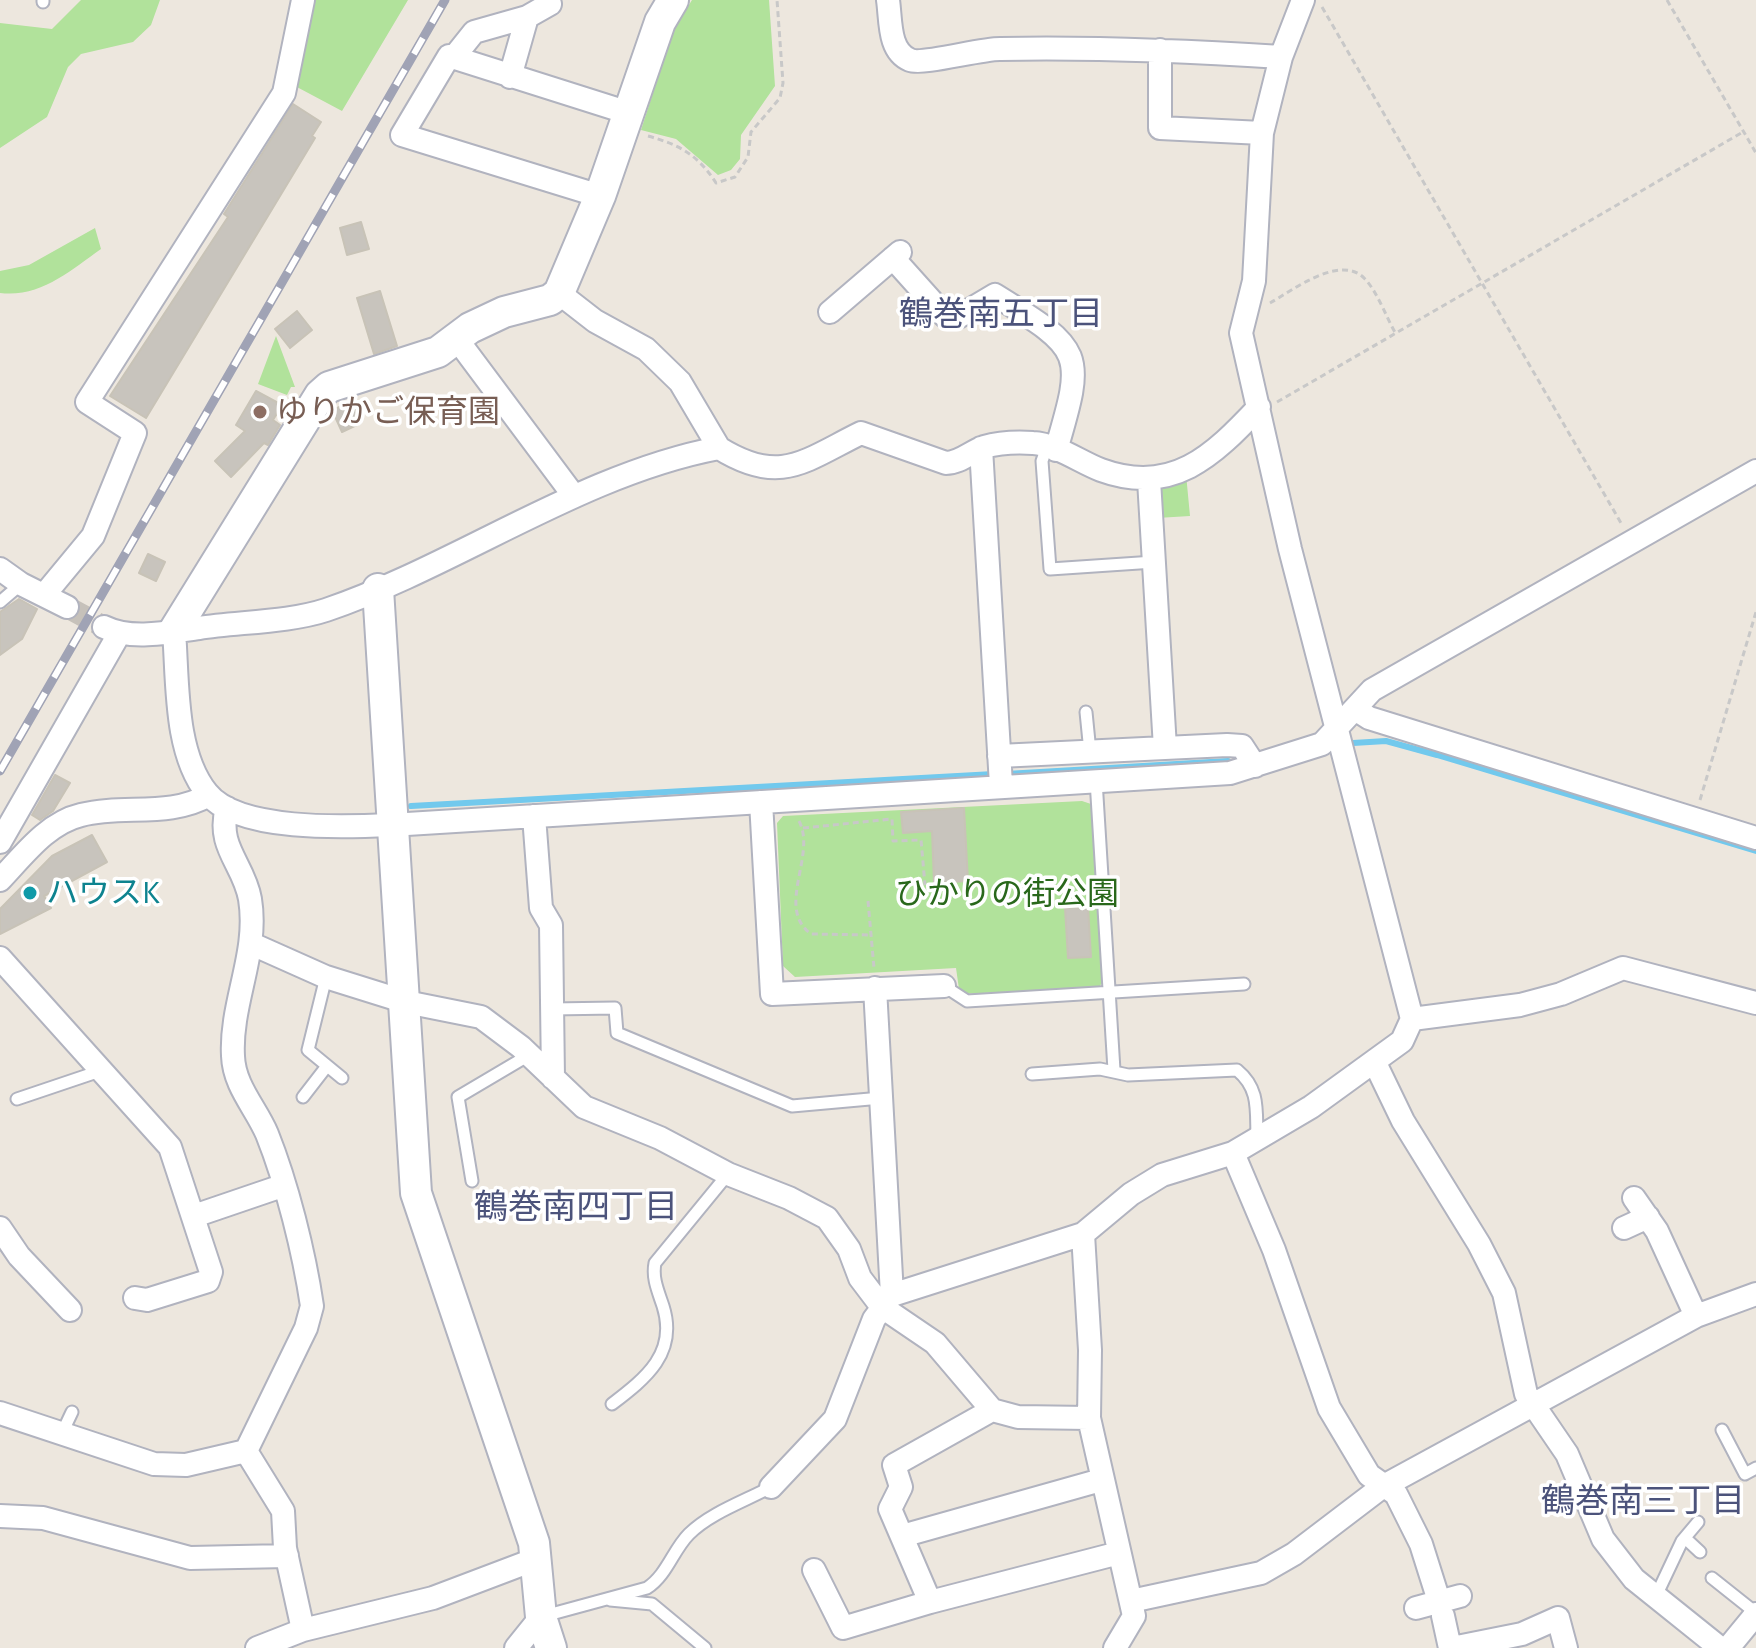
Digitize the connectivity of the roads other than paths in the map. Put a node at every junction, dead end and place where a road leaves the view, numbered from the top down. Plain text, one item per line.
1 (303, 0) edge
2 (673, 0) edge
3 (888, 0) edge
4 (1303, 0) edge
5 (550, 4) dead end
6 (527, 17) junction
7 (1160, 50) junction
8 (454, 57) junction
9 (1281, 57) junction
10 (510, 77) junction
11 (633, 123) junction
12 (1262, 133) junction
13 (600, 196) junction
14 (559, 293) junction
15 (830, 312) dead end
16 (456, 338) junction
17 (1259, 407) junction
18 (719, 448) junction
19 (981, 448) junction
20 (1051, 449) junction
21 (1756, 471) edge
22 (1149, 480) junction
23 (574, 496) junction
24 (1154, 562) junction
25 (0, 569) edge
26 (21, 584) junction
27 (378, 589) junction
28 (45, 594) junction
29 (0, 602) edge
30 (67, 607) tunnel mouth
31 (174, 631) junction
32 (1355, 709) junction
33 (1086, 712) dead end
34 (1339, 729) junction
35 (1165, 748) junction
36 (1090, 752) junction
37 (999, 756) junction
38 (1255, 766) junction
39 (1096, 780) junction
40 (1001, 785) junction
41 (218, 802) junction
42 (761, 802) junction
43 (534, 816) junction
44 (391, 825) junction
45 (1756, 838) edge
46 (0, 842) edge
47 (0, 880) edge
48 (252, 944) junction
49 (3, 969) edge
50 (326, 977) junction
51 (1244, 984) dead end
52 (944, 986) joint
53 (875, 988) junction
54 (1110, 993) junction
55 (406, 1002) junction
56 (1756, 1003) edge
57 (552, 1009) junction
58 (1412, 1019) junction
59 (529, 1055) junction
60 (1375, 1063) junction
61 (327, 1066) junction
62 (103, 1070) junction
63 (1114, 1070) junction
64 (1032, 1074) dead end
65 (342, 1078) dead end
66 (553, 1078) junction
67 (303, 1097) dead end
68 (881, 1098) junction
69 (17, 1099) dead end
70 (1257, 1138) junction
71 (1233, 1153) junction
72 (728, 1174) junction
73 (472, 1181) dead end
74 (282, 1186) junction
75 (1634, 1198) dead end
76 (194, 1216) junction
77 (1648, 1217) junction
78 (0, 1228) edge
79 (1624, 1228) dead end
80 (1083, 1234) junction
81 (1756, 1294) edge
82 (135, 1298) dead end
83 (887, 1301) junction
84 (70, 1310) dead end
85 (1696, 1316) junction
86 (1532, 1403) junction
87 (612, 1404) dead end
88 (992, 1410) junction
89 (0, 1413) edge
90 (1089, 1418) junction
91 (1722, 1430) dead end
92 (246, 1451) junction
93 (1756, 1468) edge
94 (1101, 1480) junction
95 (771, 1487) joint
96 (1382, 1487) junction
97 (0, 1516) edge
98 (1698, 1522) dead end
99 (902, 1536) junction
100 (1685, 1538) junction
101 (1700, 1552) dead end
102 (1119, 1553) junction
103 (287, 1556) junction
104 (536, 1559) junction
105 (814, 1570) dead end
106 (1712, 1578) dead end
107 (1656, 1596) junction
108 (601, 1600) junction
109 (1131, 1601) junction
110 (930, 1602) junction
111 (1448, 1605) junction
112 (1416, 1608) dead end
113 (1756, 1613) edge
114 (541, 1617) junction
115 (303, 1630) junction
116 (257, 1648) edge
117 (516, 1648) edge
118 (551, 1648) edge
119 (705, 1648) edge
120 (1115, 1648) edge
121 (1451, 1648) edge
122 (1566, 1648) edge
123 (1720, 1648) edge
124 (1728, 1648) edge

1 - 28 street
2 - 11 street
3 - 7 street
4 - 9 street
5 - 6 street
6 - 8 street
6 - 10 street
7 - 9 street
7 - 12 street
8 - 10 street
8 - 13 street
9 - 12 street
10 - 11 street
11 - 13 street
12 - 17 street
13 - 14 street
14 - 16 street
14 - 18 street
15 - 20 street
16 - 23 street
16 - 31 street
17 - 22 street
17 - 34 street
18 - 19 street
18 - 23 street
19 - 20 street
19 - 37 street
20 - 22 street
20 - 24 lane
21 - 32 street
22 - 24 street
23 - 27 street
24 - 35 street
25 - 26 street
26 - 28 street
26 - 29 lane
27 - 31 street
27 - 44 street
28 - 30 street
31 - 41 street
31 - 46 street
32 - 34 street
32 - 45 street
33 - 36 lane
34 - 38 street
34 - 58 street
35 - 36 street
35 - 38 street
36 - 37 street
37 - 40 street
38 - 39 street
39 - 40 street
39 - 54 lane
40 - 42 street
41 - 44 street
41 - 47 street
41 - 48 street
42 - 43 street
42 - 53 street
43 - 44 street
43 - 57 street
44 - 55 street
48 - 50 street
48 - 74 street
49 - 62 street
50 - 55 street
50 - 61 lane
51 - 54 lane
52 - 53 street
52 - 54 lane
53 - 68 street
54 - 63 lane
55 - 59 street
55 - 104 street
56 - 58 street
57 - 66 street
57 - 68 lane
58 - 60 street
59 - 66 street
59 - 73 lane
60 - 70 street
60 - 86 street
61 - 65 lane
61 - 67 lane
62 - 69 lane
62 - 76 street
63 - 64 lane
63 - 70 lane
66 - 72 street
68 - 83 street
70 - 71 street
71 - 80 street
71 - 96 street
72 - 83 street
72 - 87 lane
74 - 76 street
74 - 92 street
75 - 77 street
76 - 82 street
77 - 79 street
77 - 85 street
78 - 84 street
80 - 83 street
80 - 90 street
81 - 85 street
83 - 88 street
83 - 95 street
85 - 86 street
86 - 96 street
86 - 107 street
88 - 90 street
88 - 99 street
89 - 92 street
90 - 94 street
91 - 93 lane
92 - 103 street
94 - 99 street
94 - 102 street
95 - 108 lane
96 - 109 street
96 - 111 street
97 - 103 street
98 - 100 lane
99 - 110 street
100 - 101 lane
100 - 107 lane
102 - 109 street
102 - 110 street
103 - 115 street
104 - 114 street
104 - 115 street
105 - 110 street
106 - 113 lane
107 - 123 street
108 - 114 lane
108 - 119 lane
109 - 120 street
111 - 112 street
111 - 121 street
113 - 124 street
114 - 117 street
114 - 118 street
115 - 116 street
121 - 122 street

